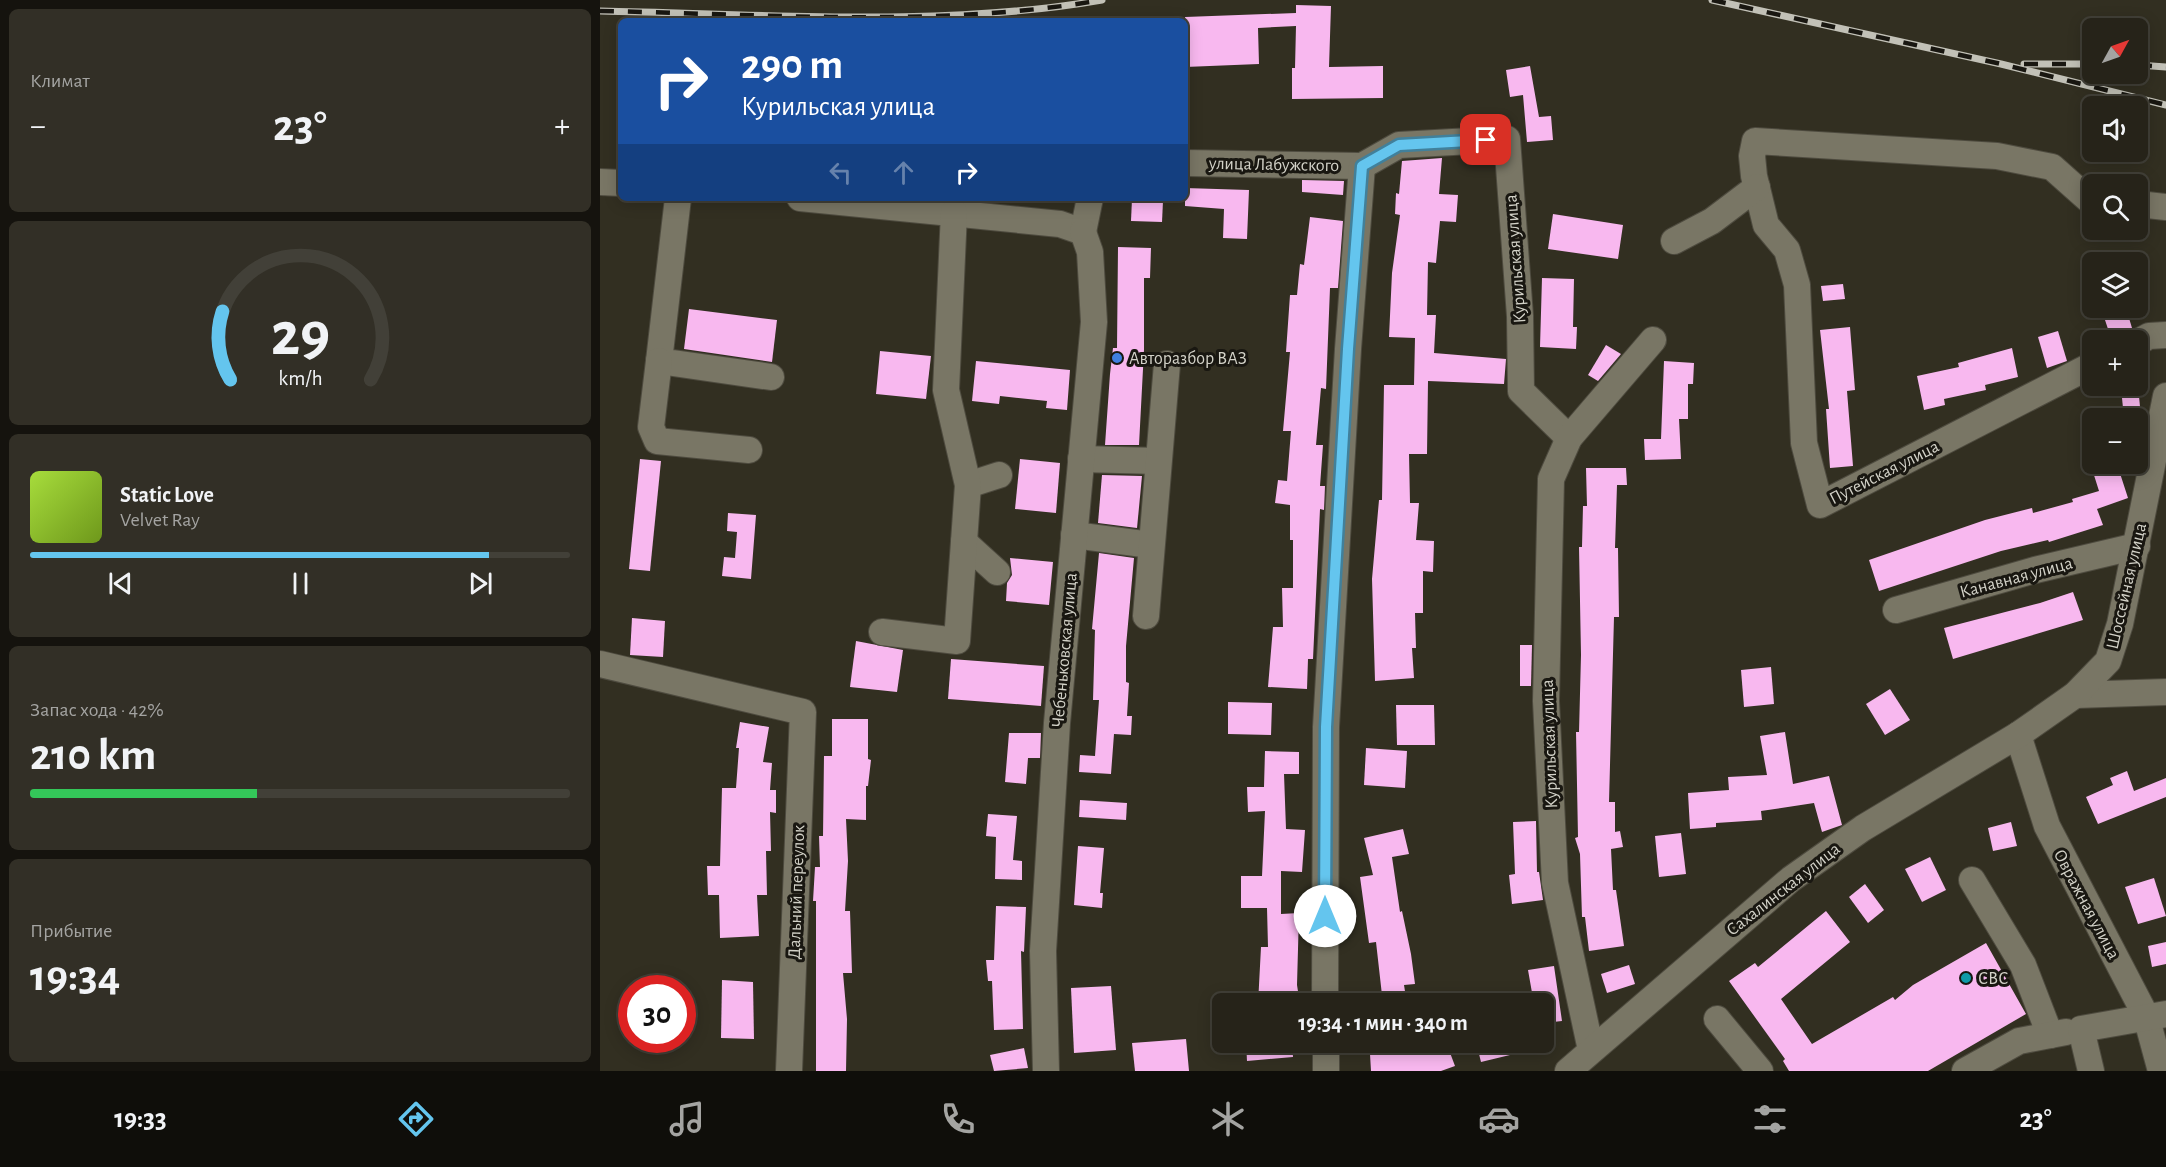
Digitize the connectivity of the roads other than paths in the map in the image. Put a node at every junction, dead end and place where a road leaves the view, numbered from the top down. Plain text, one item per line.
1 (1188, 163) edge
2 (1362, 166) junction
3 (1756, 181) junction
4 (600, 182) edge
5 (618, 183) edge
6 (2082, 194) edge
7 (678, 201) edge
8 (864, 201) edge
9 (1089, 201) edge
10 (927, 204) edge
11 (2148, 205) edge
12 (2166, 207) edge
13 (954, 212) junction
14 (1083, 232) junction
15 (1674, 241) dead end
16 (2166, 335) edge
17 (2148, 337) edge
18 (1653, 340) dead end
19 (659, 361) junction
20 (1167, 364) dead end
21 (2082, 370) edge
22 (771, 377) dead end
23 (2166, 396) edge
24 (1569, 438) junction
25 (749, 450) dead end
26 (1081, 459) junction
27 (1158, 461) junction
28 (999, 476) dead end
29 (968, 485) junction
30 (1074, 535) junction
31 (964, 542) junction
32 (1151, 545) junction
33 (2137, 546) junction
34 (997, 572) dead end
35 (1896, 610) dead end
36 (1146, 616) dead end
37 (882, 632) dead end
38 (600, 664) edge
39 (2166, 692) edge
40 (2075, 694) junction
41 (2018, 735) junction
42 (1972, 880) dead end
43 (1325, 993) edge
44 (2156, 1015) edge
45 (1717, 1019) dead end
46 (2082, 1029) junction
47 (2050, 1035) junction
48 (1591, 1050) junction
49 (1326, 1053) edge
50 (789, 1071) edge
51 (1046, 1071) edge
52 (1326, 1071) edge
53 (1568, 1071) edge
54 (1760, 1071) edge
55 (1965, 1071) edge
56 (2091, 1071) edge
57 (2161, 1071) edge

1 - 2 street, улица Лабужского
2 - 24 street, Курильская улица
2 - 43 street
3 - 6 street
3 - 15 street
3 - 21 street, Путейская улица
4 - 5 street
7 - 19 street
8 - 10 street
9 - 14 street
10 - 13 street
11 - 12 street
13 - 14 street
13 - 29 street
14 - 26 street, Чебеньковская улица
16 - 17 street
18 - 24 street, Курильская улица
19 - 22 street
19 - 25 street
20 - 27 street
23 - 33 street, Шоссейная улица
24 - 48 street, Курильская улица
26 - 27 street
26 - 30 street, Чебеньковская улица
27 - 32 street
28 - 29 street
29 - 31 street
30 - 32 street
30 - 51 street, Чебеньковская улица
31 - 34 street
31 - 37 street
32 - 36 street
33 - 35 street, Канавная улица
33 - 40 street, Шоссейная улица
38 - 50 street, Дальний переулок
39 - 40 street
40 - 41 street, Шоссейная улица
41 - 44 street, Овражная улица
41 - 48 street, Сахалинская улица
42 - 47 street
44 - 46 street
44 - 57 street, Овражная улица
45 - 54 street
46 - 47 street
46 - 56 street
47 - 55 street
48 - 53 street, Сахалинская улица
49 - 52 street

